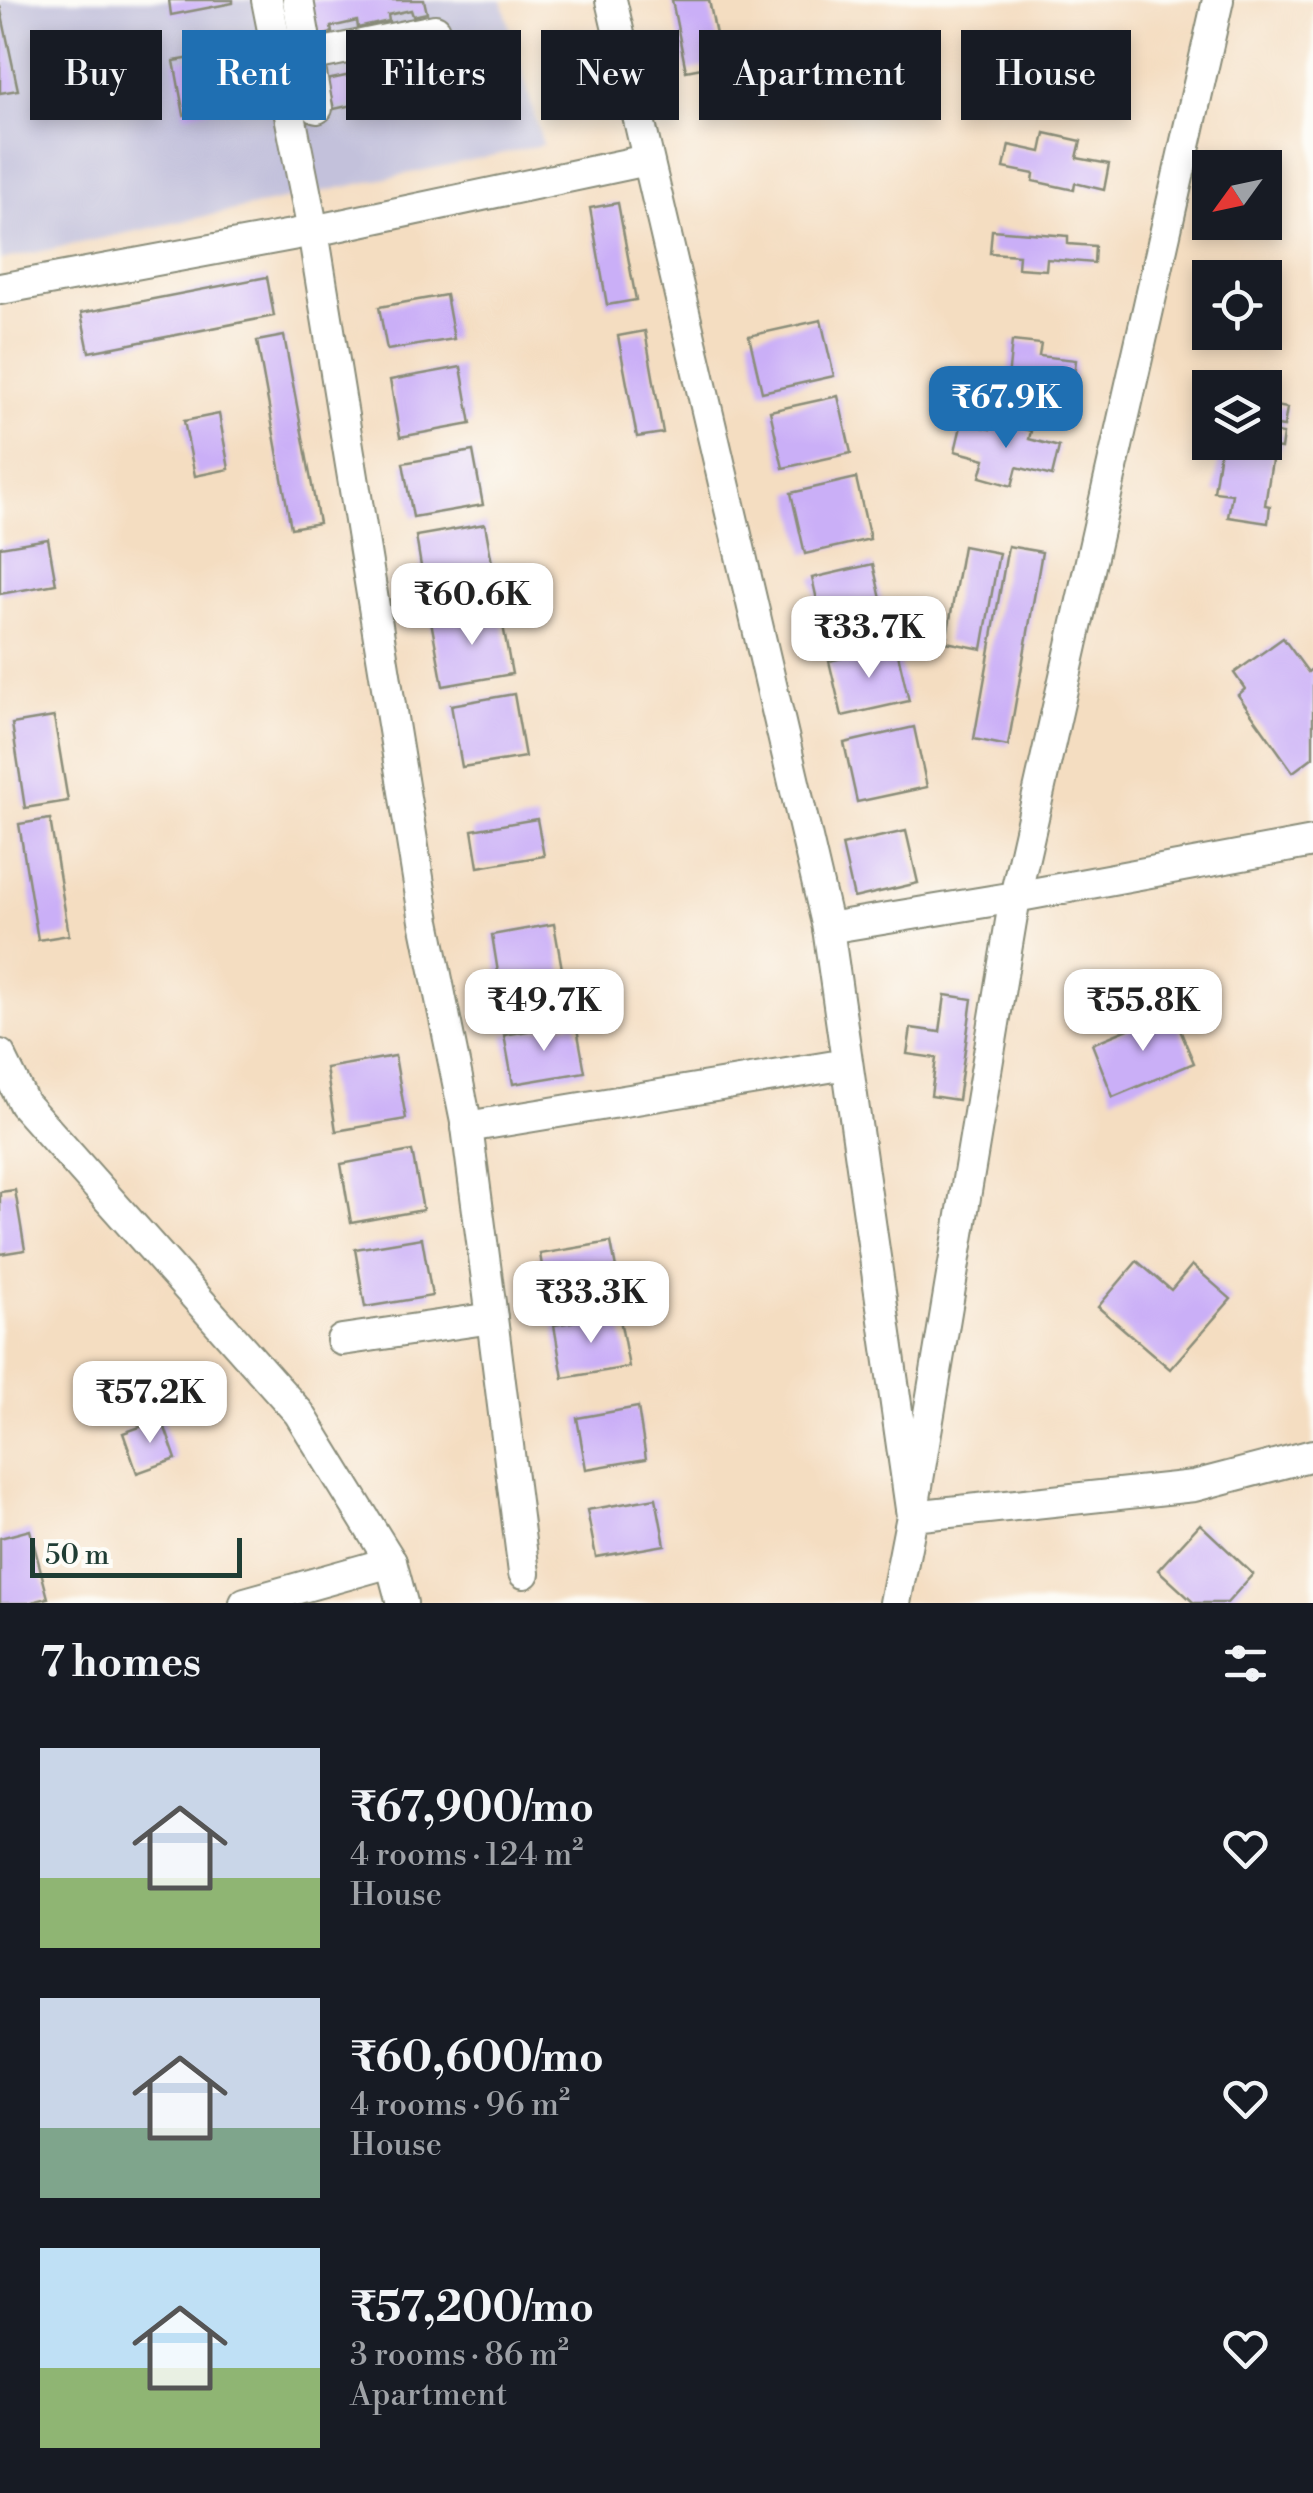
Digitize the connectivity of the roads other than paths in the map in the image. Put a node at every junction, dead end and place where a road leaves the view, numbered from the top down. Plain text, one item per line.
1 (267, 0) edge
2 (298, 0) edge
3 (611, 0) edge
4 (1218, 0) edge
5 (280, 30) edge
6 (295, 30) edge
7 (300, 120) edge
8 (648, 160) junction
9 (313, 231) junction
10 (0, 290) edge
11 (1313, 842) edge
12 (1015, 898) junction
13 (828, 928) junction
14 (0, 1054) edge
15 (847, 1064) junction
16 (12, 1106) edge
17 (467, 1127) junction
18 (492, 1318) junction
19 (342, 1340) dead end
20 (1313, 1455) edge
21 (912, 1516) junction
22 (392, 1562) junction
23 (524, 1574) dead end
24 (245, 1603) edge
25 (402, 1603) edge
26 (894, 1603) edge

1 - 5 street
2 - 6 street
3 - 8 street
4 - 12 street
7 - 9 street
8 - 9 street
8 - 13 street
9 - 10 street
9 - 17 street
11 - 12 street
12 - 13 street
12 - 21 street
13 - 15 street
14 - 16 street
15 - 17 street
15 - 21 street
16 - 22 street
17 - 18 street
18 - 19 street
18 - 23 street
20 - 21 street
21 - 26 street
22 - 24 street
22 - 25 street

